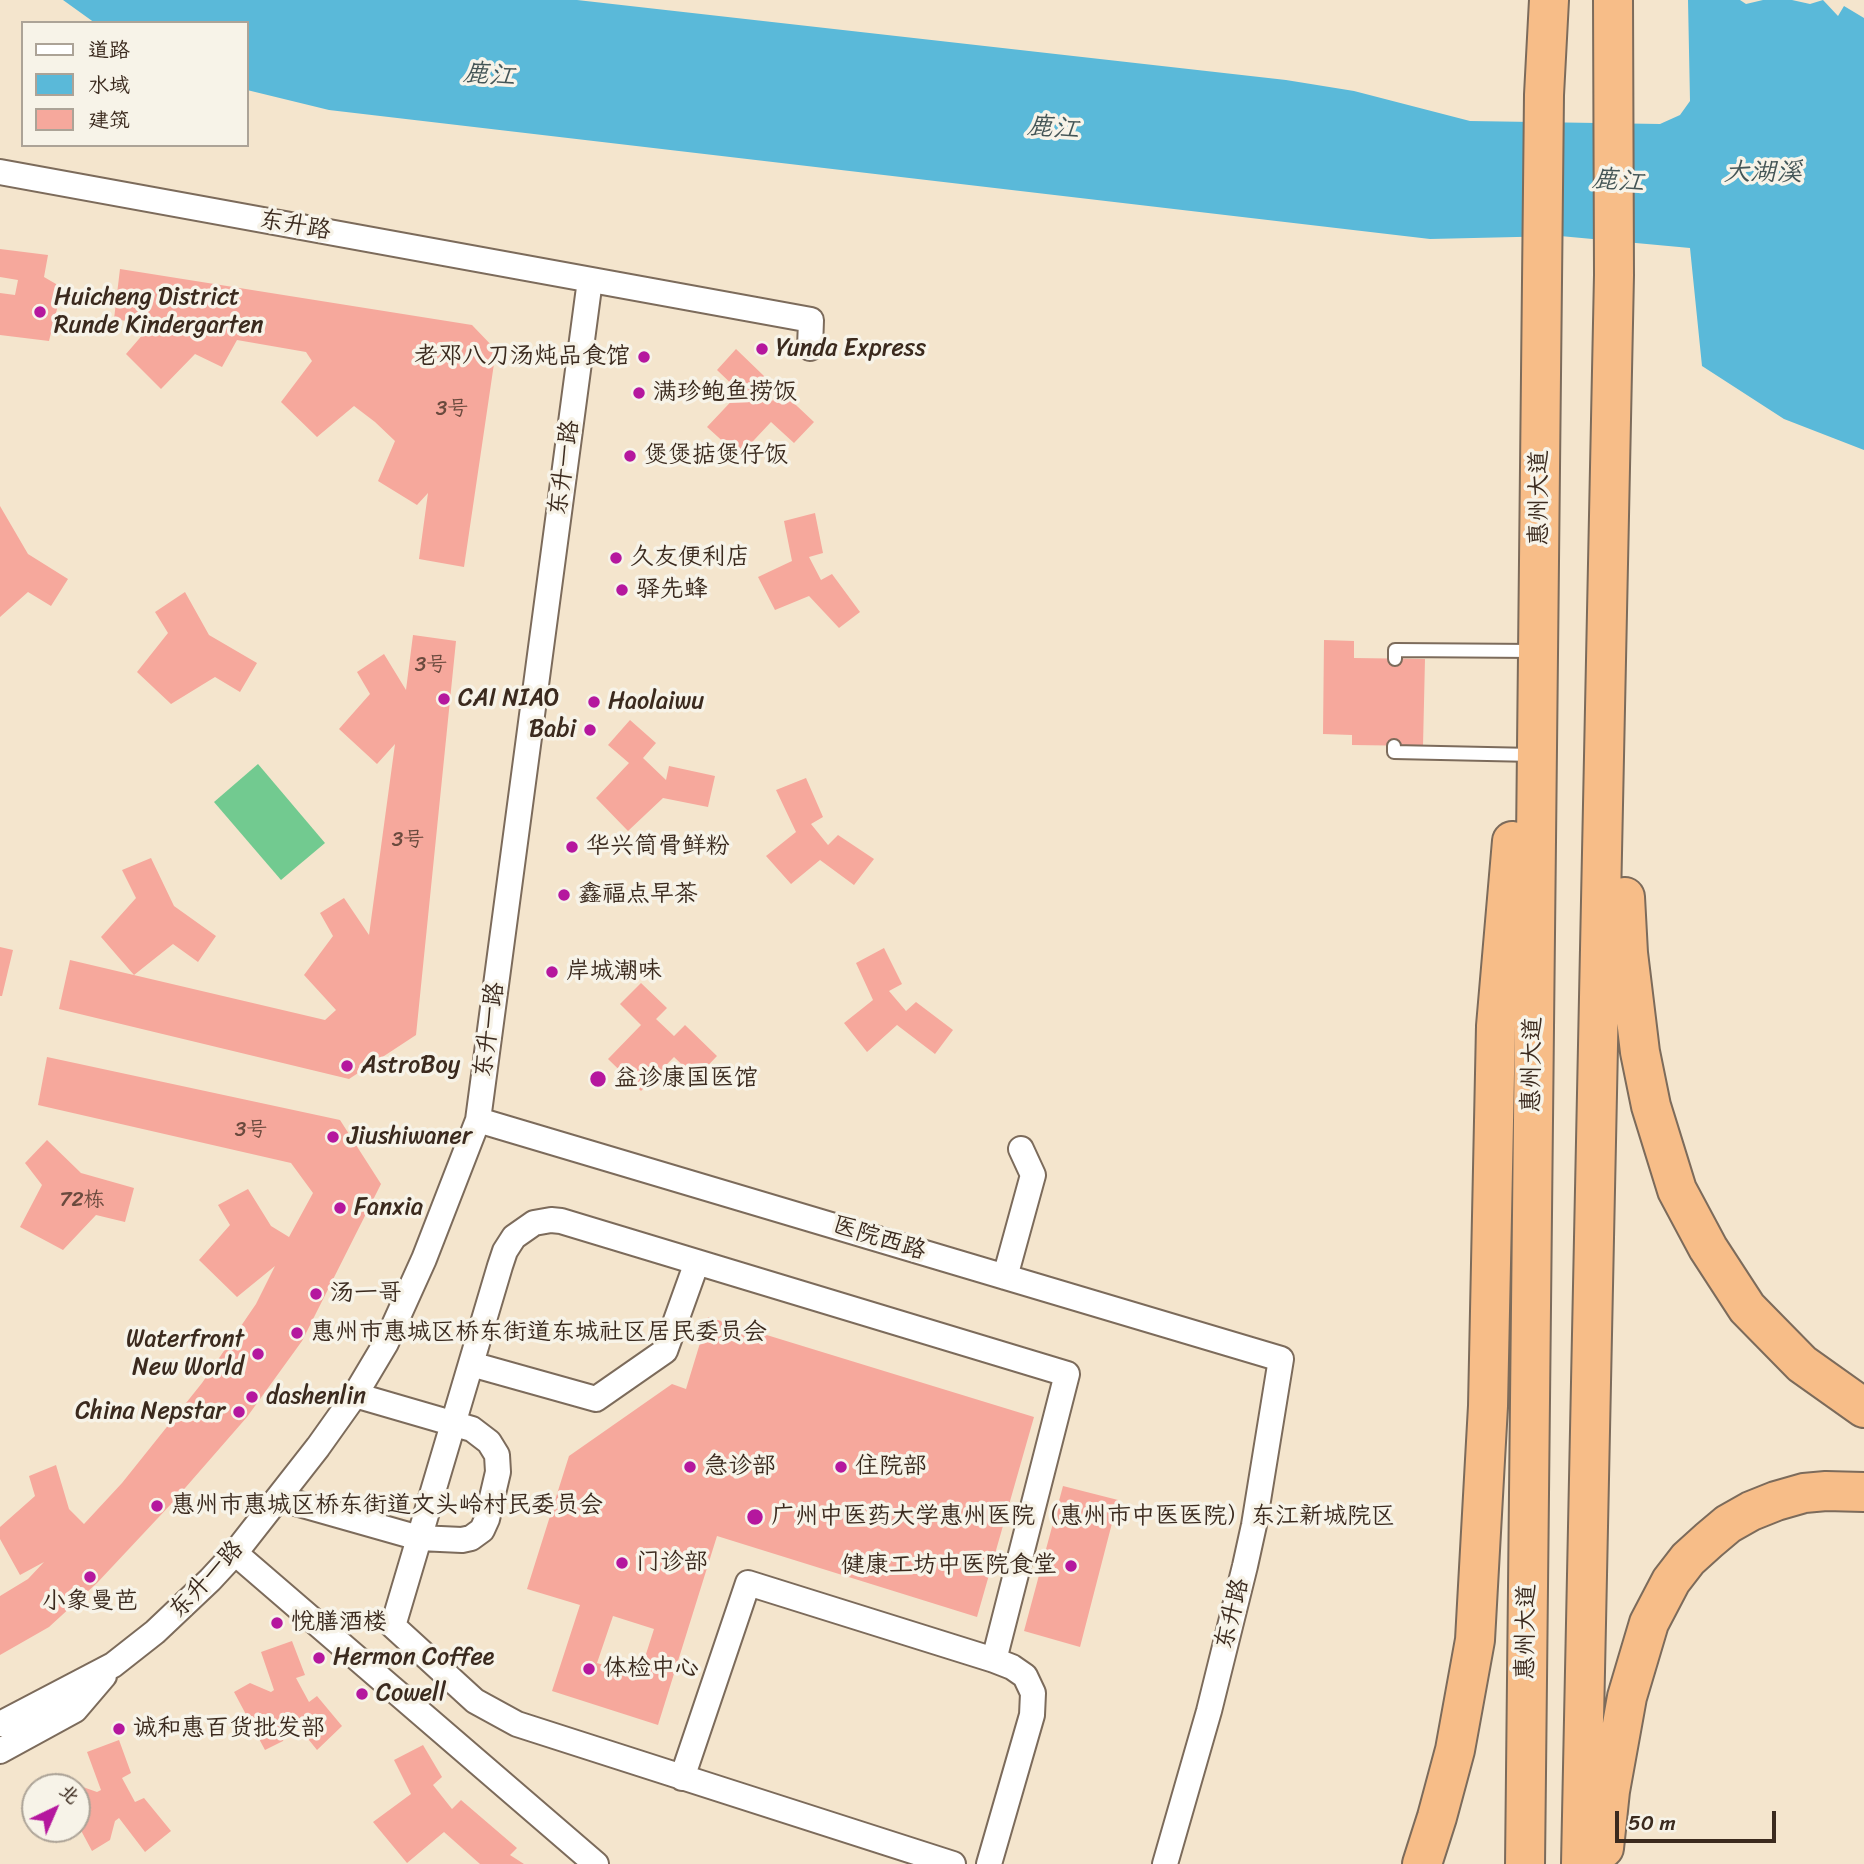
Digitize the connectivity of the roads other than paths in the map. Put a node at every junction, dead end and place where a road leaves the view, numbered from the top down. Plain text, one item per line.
1 (1549, 0) edge
2 (1613, 0) edge
3 (0, 172) edge
4 (590, 279) junction
5 (810, 348) dead end
6 (1538, 651) junction
7 (1395, 659) dead end
8 (1605, 739) junction
9 (1394, 746) dead end
10 (1536, 755) junction
11 (478, 1119) junction
12 (1021, 1149) dead end
13 (697, 1262) junction
14 (1005, 1277) junction
15 (1281, 1359) joint
16 (471, 1364) junction
17 (355, 1395) junction
18 (1864, 1408) edge
19 (453, 1424) junction
20 (1864, 1492) edge
21 (278, 1498) junction
22 (419, 1538) junction
23 (235, 1553) junction
24 (994, 1660) junction
25 (113, 1665) junction
26 (0, 1724) edge
27 (0, 1751) edge
28 (682, 1778) junction
29 (596, 1864) edge
30 (953, 1864) edge
31 (989, 1864) edge
32 (1165, 1864) edge
33 (1422, 1864) edge
34 (1525, 1864) edge
35 (1581, 1864) edge
36 (1602, 1864) edge

1 - 6 highway, 惠州大道
2 - 8 highway
3 - 4 street, 东升路
4 - 5 street, 东升路
4 - 11 street, 东升一路
6 - 7 lane
6 - 10 highway, 惠州大道
8 - 18 highway
8 - 35 highway
9 - 10 lane
10 - 33 highway
10 - 34 highway, 惠州大道
11 - 14 street, 医院西路
11 - 17 street, 东升一路
12 - 14 street
13 - 16 street
13 - 16 street
13 - 24 street
14 - 15 street, 医院西路
15 - 32 street, 东升路
16 - 19 street
17 - 19 street
17 - 21 street, 东升一路
19 - 22 street
19 - 22 street
20 - 36 highway
21 - 22 street
21 - 23 street, 东升一路
22 - 28 street
23 - 25 street, 东升一路
23 - 29 street
24 - 28 street
24 - 31 street
25 - 26 street, 东升一路
25 - 27 street, 东升一路
28 - 30 street

